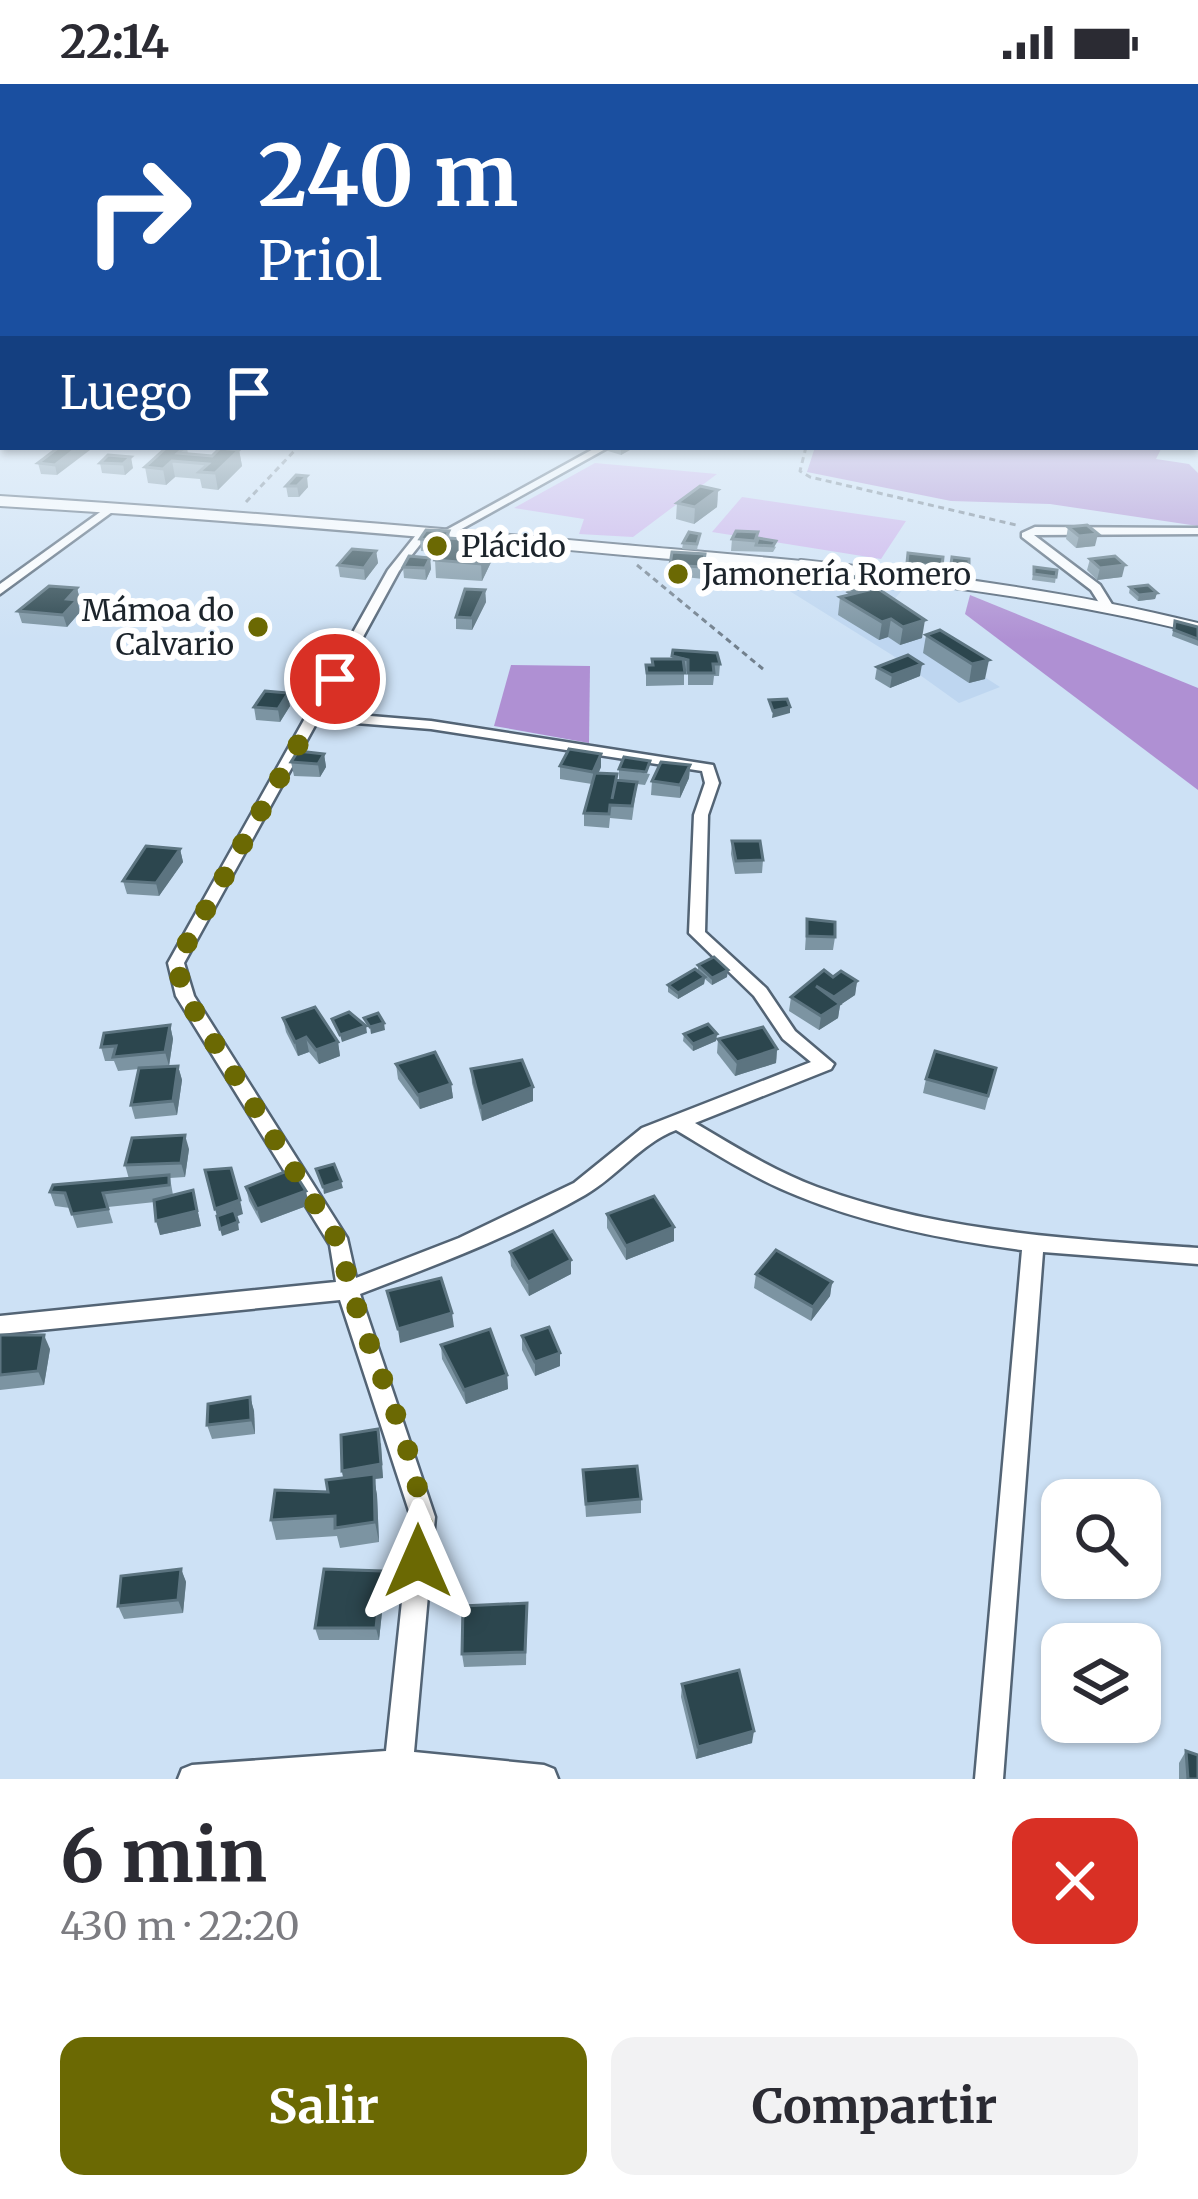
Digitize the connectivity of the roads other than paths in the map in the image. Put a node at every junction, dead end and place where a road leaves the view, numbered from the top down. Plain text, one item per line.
1 (542, 482) edge
2 (0, 501) edge
3 (114, 507) junction
4 (483, 515) junction
5 (1198, 531) edge
6 (424, 532) junction
7 (452, 534) junction
8 (498, 538) junction
9 (0, 590) edge
10 (1107, 606) junction
11 (1198, 628) edge
12 (316, 716) junction
13 (678, 1122) junction
14 (1033, 1245) junction
15 (1198, 1256) edge
16 (348, 1290) junction
17 (0, 1325) edge
18 (399, 1764) junction
19 (192, 1779) edge
20 (544, 1779) edge
21 (989, 1779) edge

1 - 4 street
2 - 3 main road
3 - 6 main road
3 - 9 street
4 - 7 street
4 - 8 street
5 - 10 street
6 - 7 main road
6 - 12 street
7 - 8 main road
8 - 10 main road
10 - 11 main road
12 - 13 street
12 - 16 street
13 - 14 street
13 - 16 street
14 - 15 street
14 - 21 street
16 - 17 street
16 - 18 street
18 - 19 street
18 - 20 street

